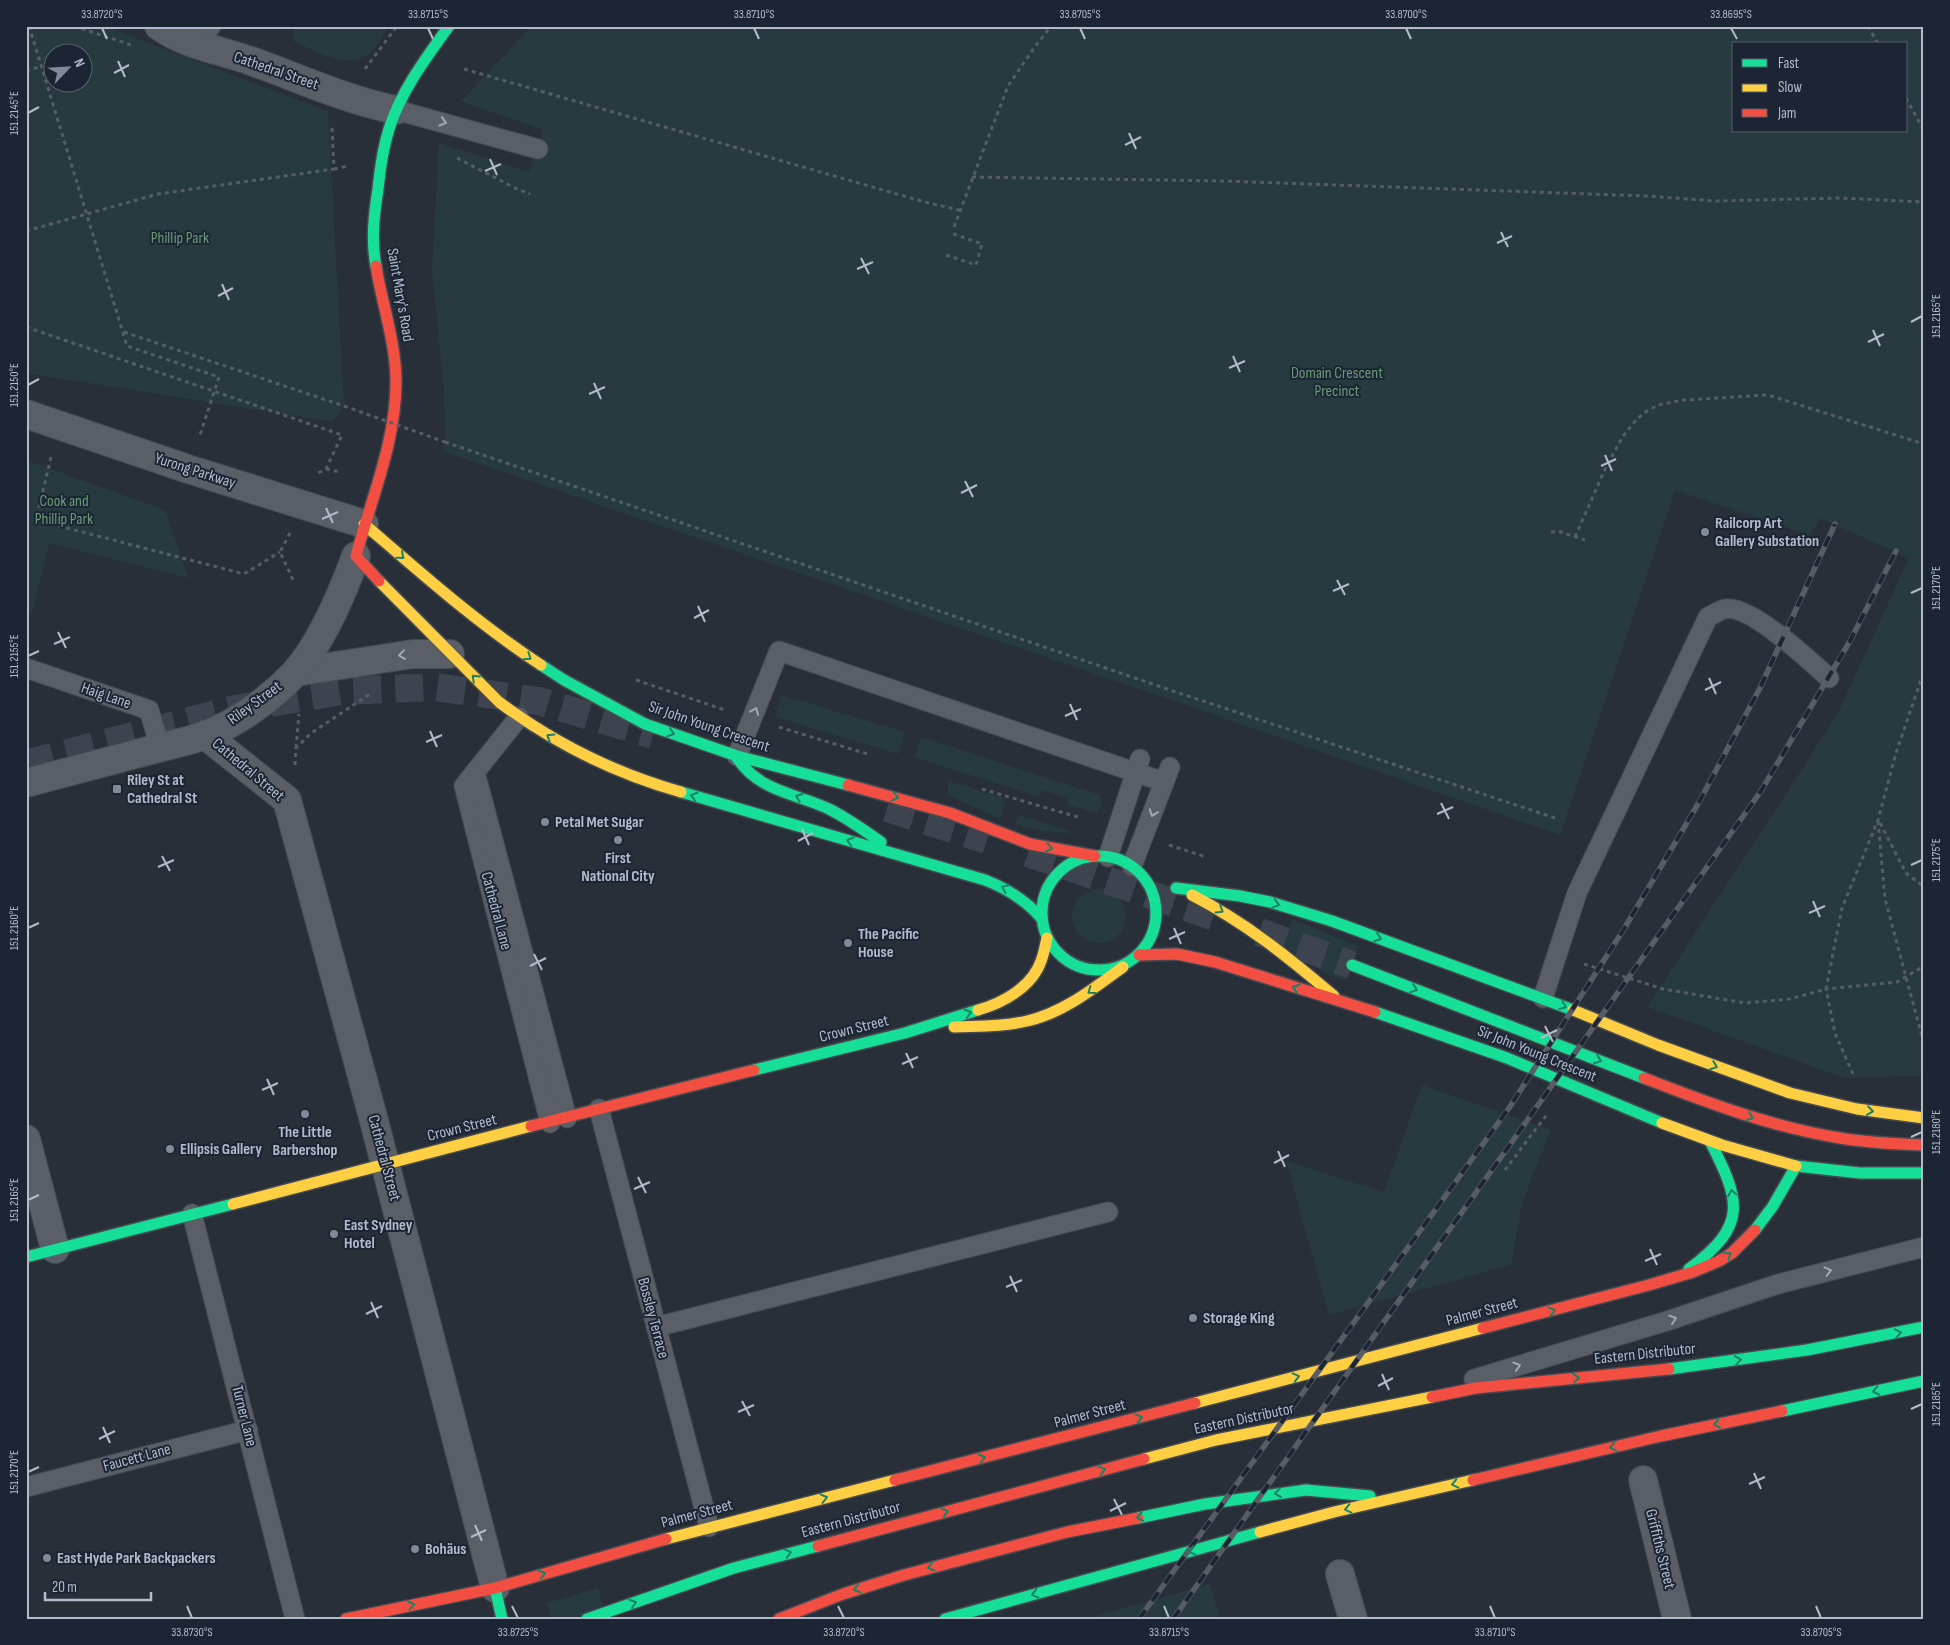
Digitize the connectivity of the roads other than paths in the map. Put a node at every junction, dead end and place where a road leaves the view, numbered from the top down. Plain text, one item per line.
1 (159, 26) edge
2 (449, 26) edge
3 (204, 35) edge
4 (396, 110) junction
5 (538, 149) dead end
6 (26, 414) edge
7 (364, 524) junction
8 (356, 556) junction
9 (450, 654) junction
10 (26, 668) edge
11 (296, 672) junction
12 (1829, 678) dead end
13 (519, 717) junction
14 (205, 735) junction
15 (160, 747) junction
16 (736, 756) junction
17 (1138, 765) junction
18 (26, 783) edge
19 (901, 856) junction
20 (1101, 856) junction
21 (1137, 871) junction
22 (1176, 888) junction
23 (1042, 919) junction
24 (1048, 938) junction
25 (1135, 958) junction
26 (1352, 965) tunnel mouth
27 (1543, 998) junction
28 (1343, 1002) junction
29 (905, 1033) junction
30 (598, 1109) junction
31 (1924, 1118) edge
32 (559, 1120) junction
33 (26, 1139) edge
34 (1710, 1141) junction
35 (1924, 1145) edge
36 (385, 1165) junction
37 (1796, 1166) junction
38 (1924, 1173) edge
39 (1108, 1212) dead end
40 (192, 1214) junction
41 (1924, 1247) edge
42 (55, 1250) junction
43 (26, 1257) edge
44 (1683, 1274) junction
45 (656, 1327) junction
46 (1924, 1327) edge
47 (1924, 1381) edge
48 (1387, 1406) junction
49 (248, 1430) junction
50 (1643, 1480) dead end
51 (26, 1487) edge
52 (1396, 1498) junction
53 (709, 1527) junction
54 (1340, 1574) dead end
55 (495, 1588) junction
56 (295, 1619) edge
57 (346, 1619) edge
58 (502, 1619) edge
59 (587, 1619) edge
60 (779, 1619) edge
61 (945, 1619) edge
62 (1353, 1619) edge
63 (1677, 1619) edge

1 - 3 street, Cathedral Street
2 - 4 main road, Saint Mary's Road
3 - 4 street, Cathedral Street
4 -> 5 lane
4 - 7 main road, Saint Mary's Road
6 - 7 street, Yurong Parkway
7 - 8 main road, Riley Street
7 -> 16 main road, Sir John Young Crescent
8 - 9 main road
8 - 11 street, Riley Street
9 -> 11 street
13 -> 9 main road
10 - 15 lane, Haig Lane
11 - 14 street, Riley Street
12 - 27 lane
19 -> 13 main road
13 - 32 lane
14 - 15 street, Riley Street
14 - 36 street, Cathedral Street
15 - 18 street, Riley Street
16 -> 17 lane
19 -> 16 main road
16 -> 20 main road, Sir John Young Crescent
17 - 20 lane
17 -> 21 lane
23 -> 19 main road
20 - 21 main road
20 - 23 main road
21 - 22 main road
21 - 25 main road
22 -> 27 main road
22 -> 28 main road
23 - 24 main road
24 - 25 main road
29 -> 24 main road, Crown Street
28 -> 25 main road, Sir John Young Crescent
25 -> 29 main road, Crown Street
26 -> 35 main road
27 -> 31 main road
28 - 34 main road, Sir John Young Crescent
29 - 30 main road, Crown Street
30 - 32 main road, Crown Street
30 - 45 lane, Bossley Terrace
32 - 36 main road, Crown Street
33 - 42 street
34 - 37 main road, Sir John Young Crescent
44 -> 34 main road
36 - 40 main road, Crown Street
36 - 55 street, Cathedral Street
37 - 38 main road, Sir John Young Crescent
44 -> 37 main road, Palmer Street
39 - 45 lane
40 - 42 main road, Crown Street
40 - 49 lane, Turner Lane
48 -> 41 lane
42 - 43 main road, Crown Street
53 -> 44 main road, Palmer Street
45 - 53 lane, Bossley Terrace
48 -> 46 main road, Eastern Distributor
47 -> 52 main road
59 -> 48 main road, Eastern Distributor
49 - 51 lane, Faucett Lane
49 - 56 lane, Turner Lane
50 - 63 street, Griffiths Street
52 -> 60 main road
52 -> 61 main road
55 -> 53 main road, Palmer Street
54 - 62 street
57 -> 55 main road, Palmer Street
55 - 58 main road, Cathedral Street

